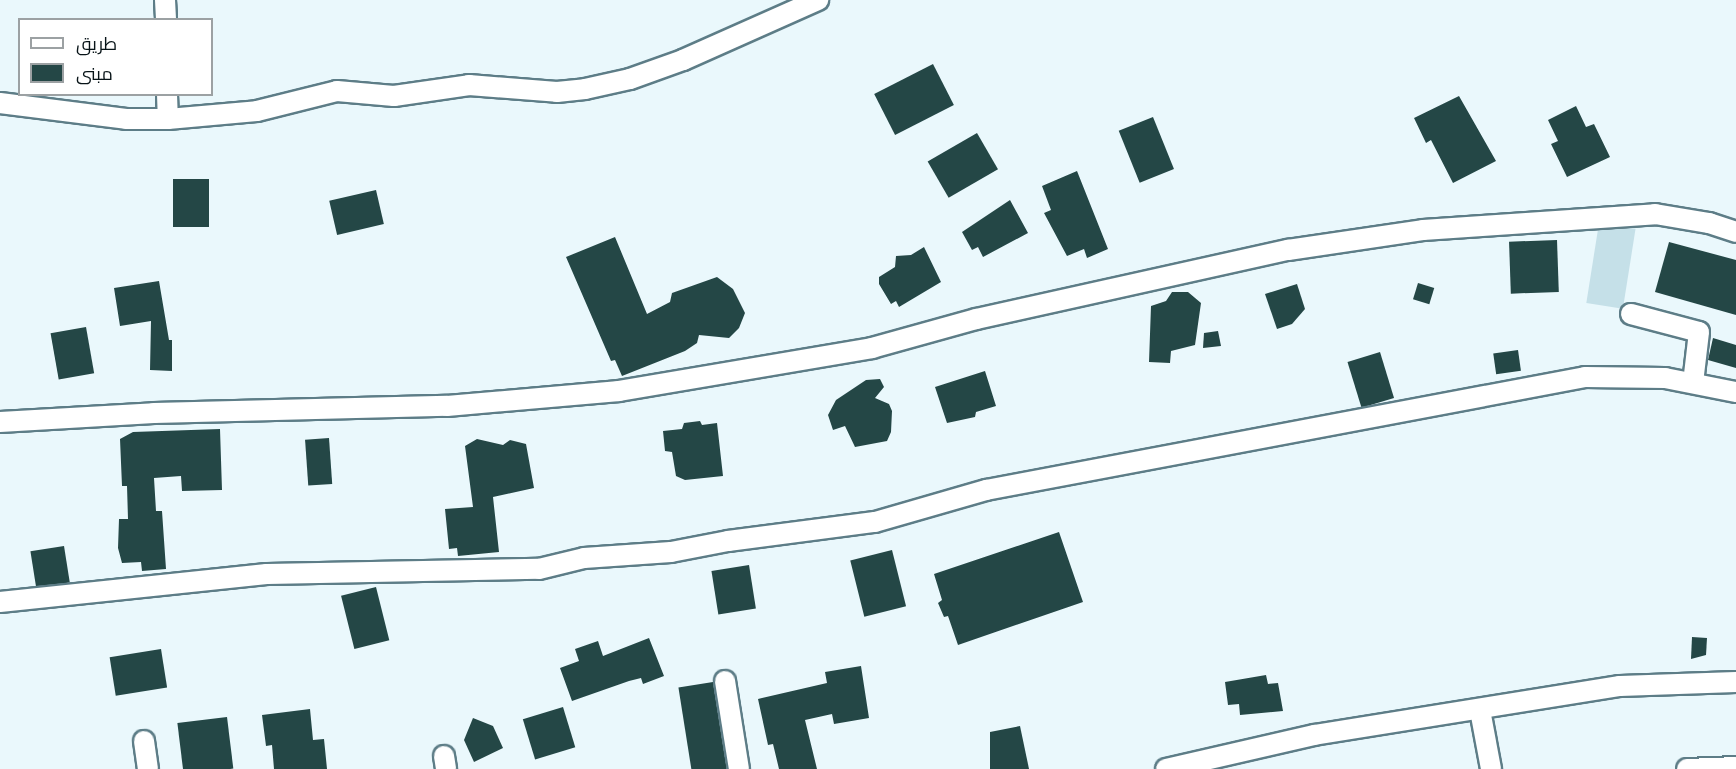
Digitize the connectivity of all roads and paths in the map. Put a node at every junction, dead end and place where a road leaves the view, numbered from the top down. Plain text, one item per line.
1 (165, 0) edge
2 (818, 0) edge
3 (166, 18) edge
4 (167, 96) edge
5 (0, 103) edge
6 (168, 119) junction
7 (1736, 232) edge
8 (1631, 314) dead end
9 (1693, 383) junction
10 (1736, 392) edge
11 (0, 422) edge
12 (0, 602) edge
13 (724, 681) dead end
14 (1736, 682) edge
15 (1480, 710) junction
16 (144, 741) dead end
17 (1736, 767) edge
18 (148, 769) edge
19 (739, 769) edge
20 (1166, 769) edge
21 (1491, 769) edge
22 (1687, 769) edge

1 - 3 street
2 - 6 street
4 - 6 street
5 - 6 street
7 - 11 street
8 - 9 street
9 - 10 street
9 - 12 street
13 - 19 street
14 - 15 street
15 - 20 street
15 - 21 street
16 - 18 street
17 - 22 street

